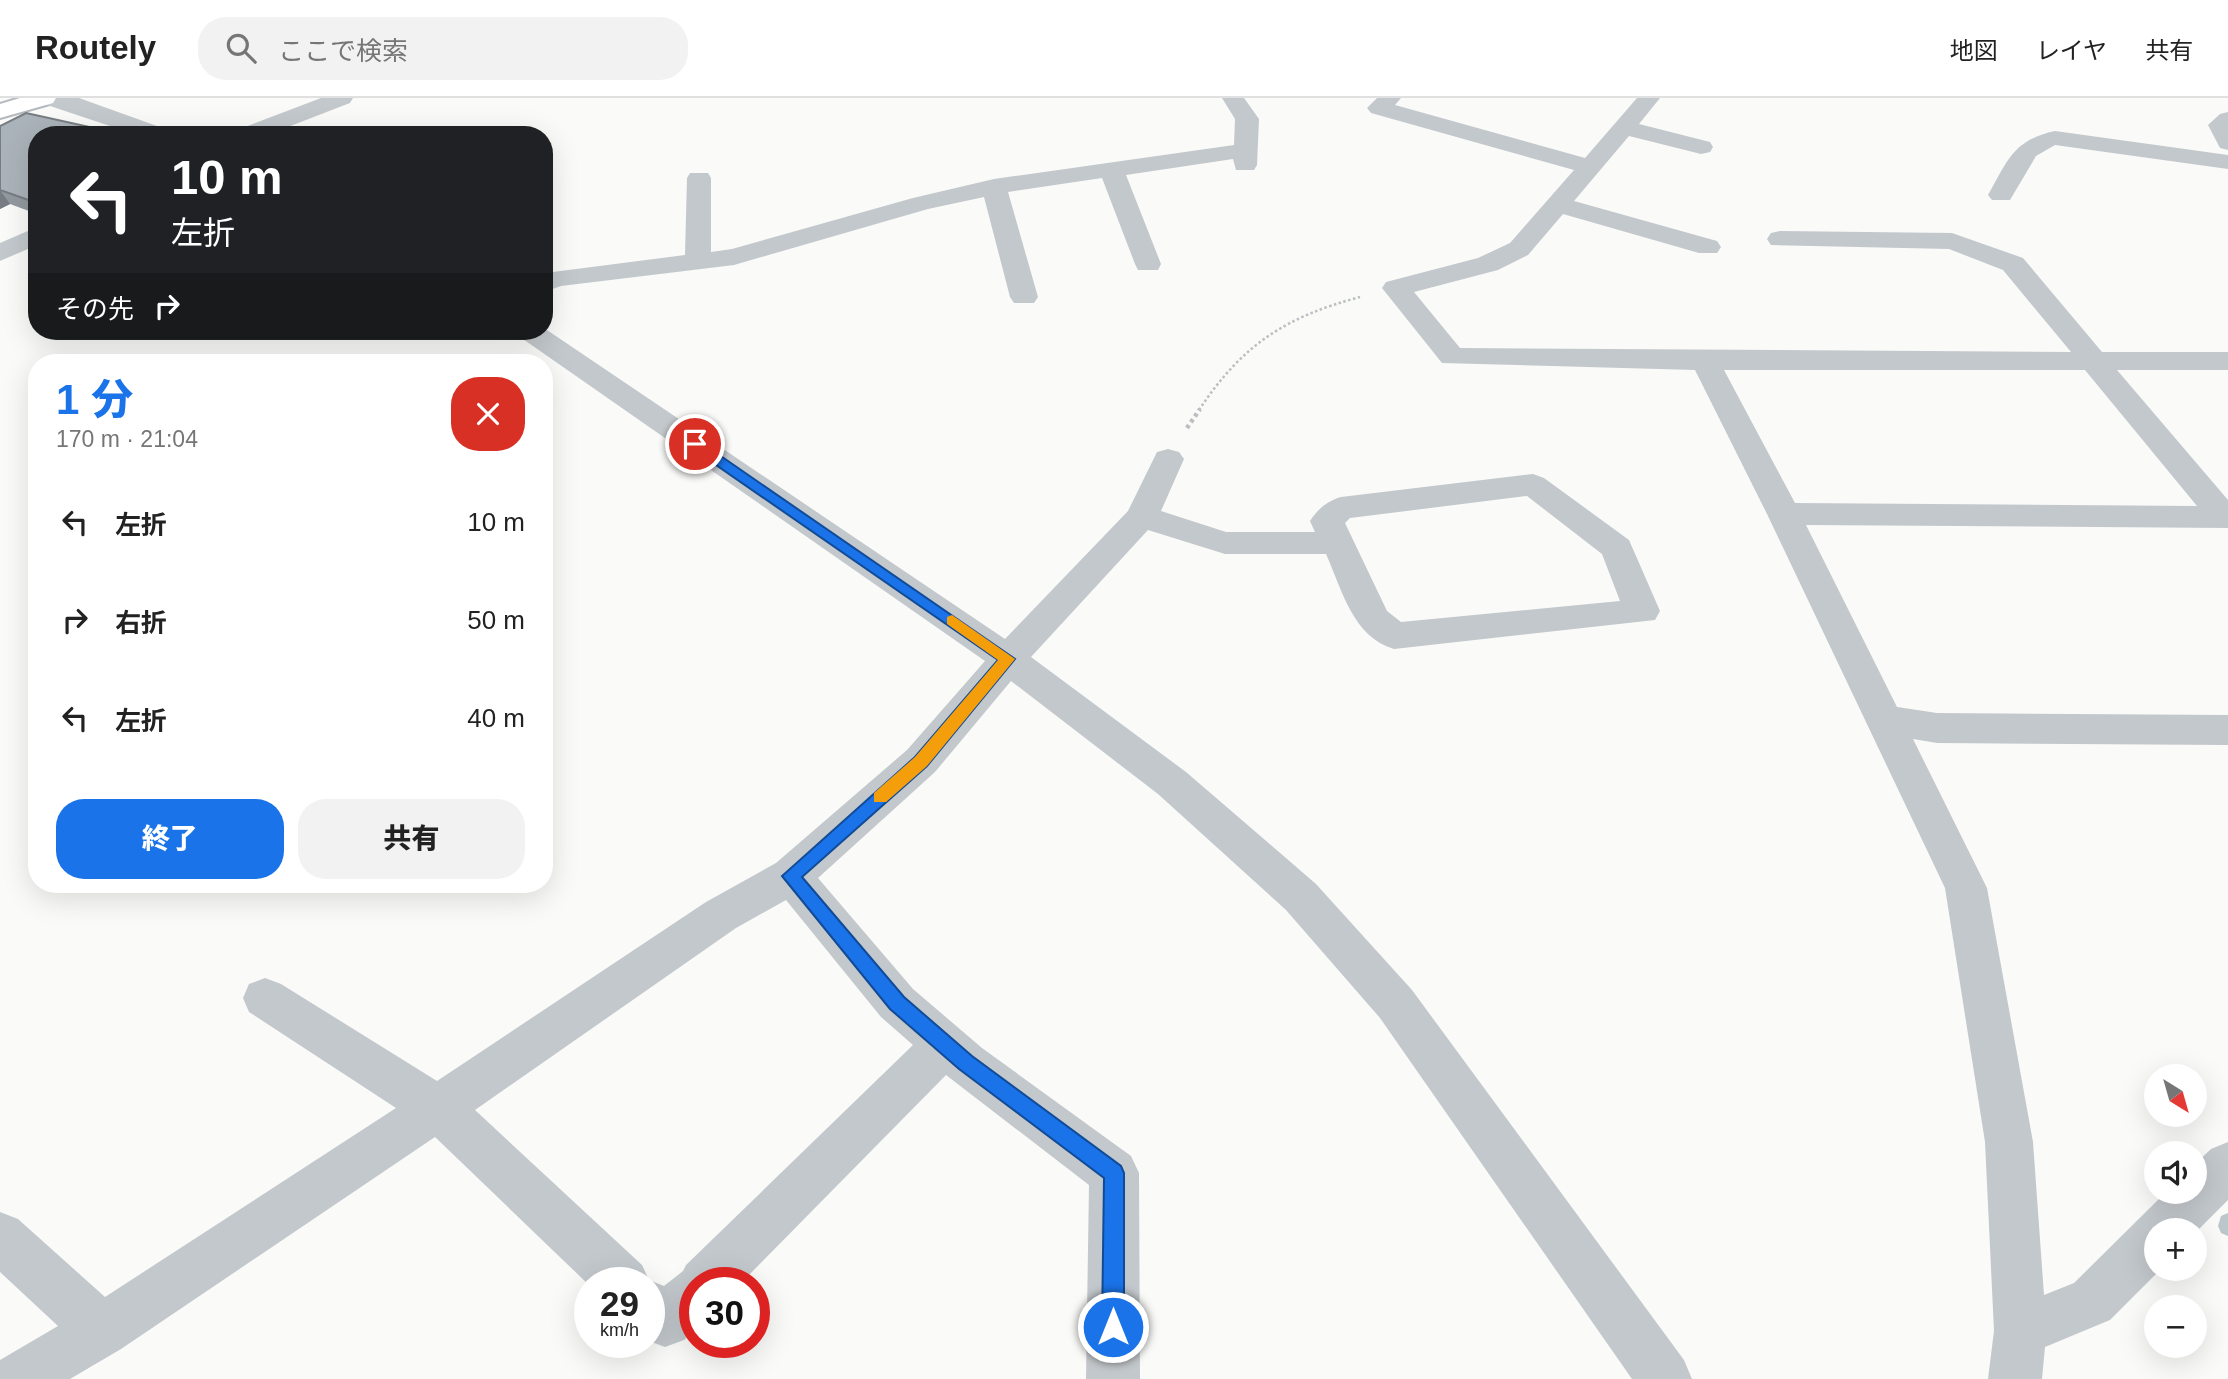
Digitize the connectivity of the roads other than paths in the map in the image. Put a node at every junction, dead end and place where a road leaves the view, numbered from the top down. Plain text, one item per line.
1 (47, 98) edge
2 (342, 98) edge
3 (1233, 98) edge
4 (1390, 98) edge
5 (1649, 98) edge
6 (0, 111) edge
7 (135, 126) edge
8 (269, 126) edge
9 (1624, 127) junction
10 (2228, 141) edge
11 (1701, 147) dead end
12 (1591, 167) junction
13 (1112, 171) junction
14 (699, 178) dead end
15 (995, 187) junction
16 (2001, 195) dead end
17 (1560, 205) junction
18 (28, 239) edge
19 (1780, 239) dead end
20 (1708, 247) dead end
21 (0, 253) edge
22 (698, 260) junction
23 (1148, 264) dead end
24 (553, 280) edge
25 (1024, 297) dead end
26 (543, 340) edge
27 (1705, 361) junction
28 (2228, 361) edge
29 (2096, 362) junction
30 (1168, 459) road end
31 (1784, 514) junction
32 (1142, 516) junction
33 (2225, 517) edge
34 (1335, 543) junction
35 (1008, 659) junction
36 (1884, 720) junction
37 (2228, 730) edge
38 (791, 876) junction
39 (265, 998) dead end
40 (946, 1044) junction
41 (438, 1108) junction
42 (2228, 1166) edge
43 (2175, 1218) edge
44 (0, 1237) edge
45 (2144, 1249) edge
46 (607, 1267) edge
47 (720, 1267) edge
48 (679, 1307) edge
49 (665, 1321) edge
50 (102, 1330) junction
51 (2017, 1355) edge
52 (19, 1379) edge
53 (1113, 1379) edge
54 (1665, 1379) edge

1 - 6 highway
1 - 7 street
2 - 8 street
3 - 13 street
4 - 12 street
5 - 9 street
9 - 11 street
9 - 12 street
10 - 16 street
12 - 17 street
13 - 15 street
13 - 23 street
14 - 22 street
15 - 22 street
15 - 25 street
17 - 20 street
17 - 27 street
18 - 21 street
19 - 29 street
22 - 24 street
26 - 35 street
27 - 29 street
27 - 31 street
28 - 29 street
29 - 33 street
30 - 32 street
31 - 33 street
31 - 36 street
32 - 34 street
32 - 35 street
34 - 34 street
35 - 38 street
35 - 54 street
36 - 37 street
36 - 51 street
38 - 40 street
38 - 41 street
39 - 41 street
40 - 47 street
40 - 53 street
41 - 46 street
41 - 50 street
42 - 43 street
44 - 50 street
45 - 51 street
48 - 49 street
50 - 52 street

